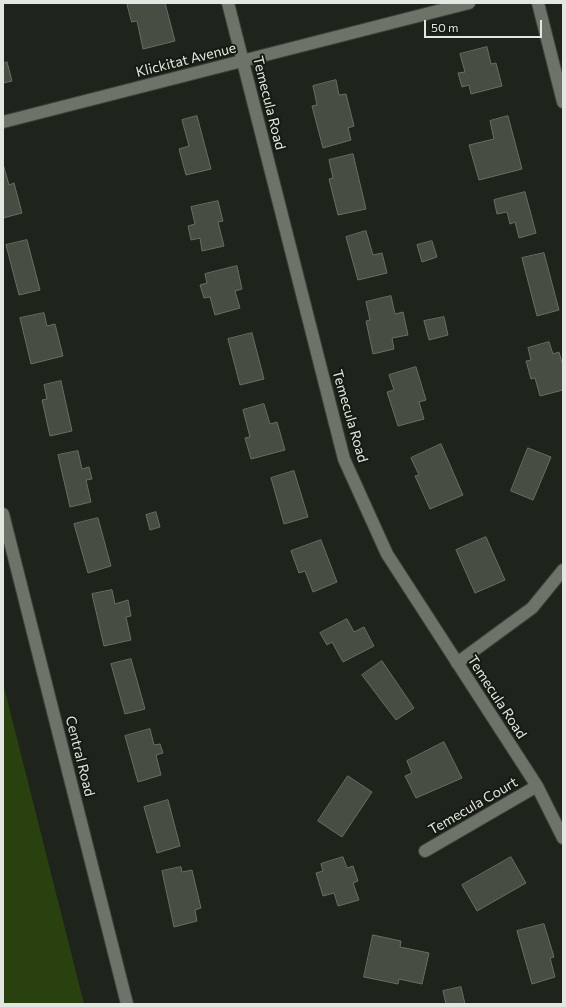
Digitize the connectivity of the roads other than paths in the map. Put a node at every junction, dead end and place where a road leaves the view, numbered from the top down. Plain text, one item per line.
1 (228, 3) edge
2 (469, 3) edge
3 (538, 3) edge
4 (243, 61) junction
5 (563, 102) edge
6 (3, 122) edge
7 (3, 514) edge
8 (563, 570) edge
9 (457, 663) junction
10 (537, 786) junction
11 (563, 838) edge
12 (425, 851) dead end
13 (127, 1004) edge

1 - 4 street, Temecula Road
2 - 4 street, Klickitat Avenue
3 - 5 street
4 - 6 street, Klickitat Avenue
4 - 9 street, Temecula Road
7 - 13 street, Central Road
8 - 9 street
9 - 10 street, Temecula Road
10 - 11 street, Temecula Road
10 - 12 street, Temecula Court

